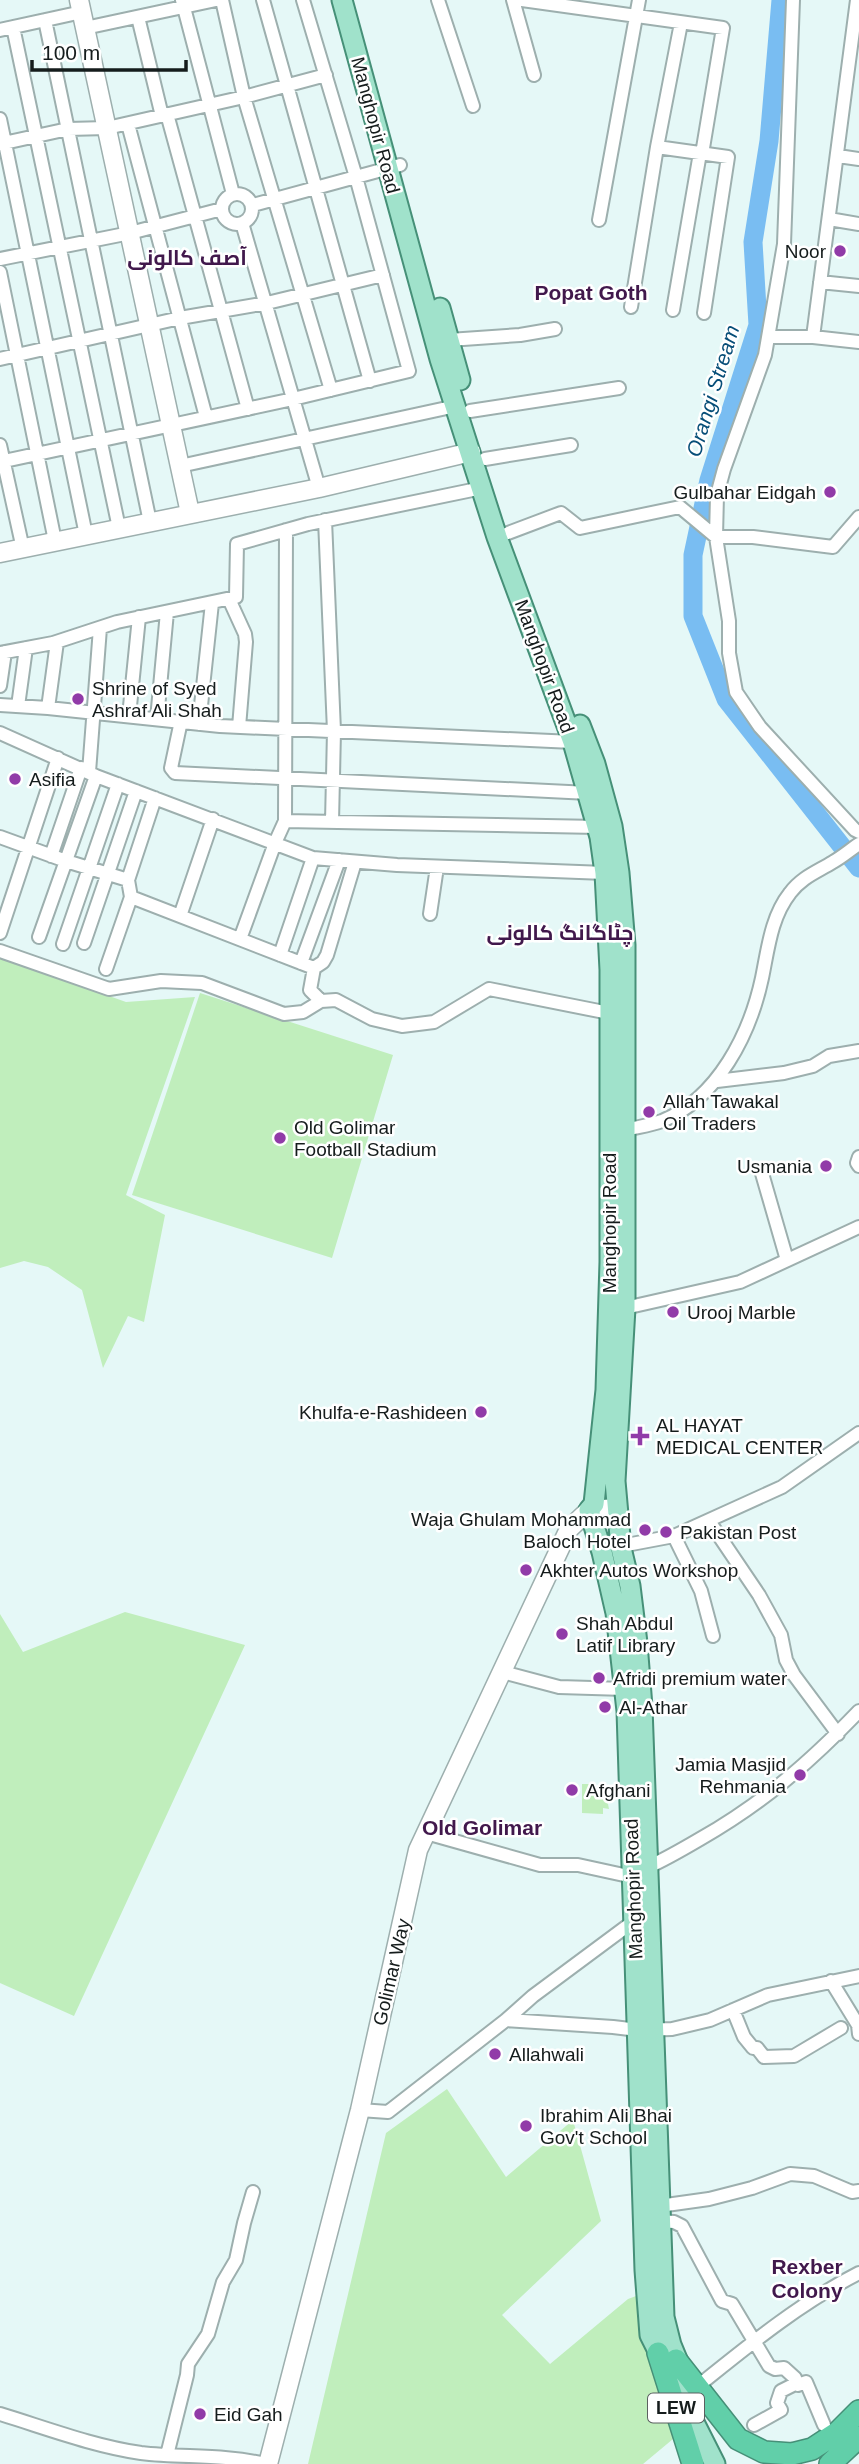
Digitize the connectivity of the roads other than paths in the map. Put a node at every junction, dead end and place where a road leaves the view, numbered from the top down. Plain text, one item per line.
1 (216, 0) edge
2 (222, 0) edge
3 (263, 0) edge
4 (303, 0) edge
5 (342, 0) edge
6 (354, 0) edge
7 (438, 0) edge
8 (513, 0) edge
9 (522, 0) edge
10 (639, 0) edge
11 (793, 0) edge
12 (857, 0) edge
13 (183, 3) edge
14 (569, 4) edge
15 (82, 13) edge
16 (138, 17) junction
17 (637, 17) junction
18 (45, 20) junction
19 (858, 21) edge
20 (681, 23) junction
21 (7, 29) edge
22 (326, 75) junction
23 (534, 75) dead end
24 (286, 86) junction
25 (244, 97) junction
26 (211, 104) junction
27 (474, 106) dead end
28 (165, 115) junction
29 (0, 119) edge
30 (128, 124) junction
31 (107, 128) junction
32 (68, 129) junction
33 (36, 135) junction
34 (3, 144) edge
35 (657, 147) junction
36 (701, 153) junction
37 (838, 156) junction
38 (859, 159) edge
39 (394, 167) junction
40 (356, 177) junction
41 (314, 189) junction
42 (233, 194) junction
43 (274, 200) junction
44 (253, 205) junction
45 (222, 209) junction
46 (196, 216) junction
47 (829, 219) junction
48 (599, 220) dead end
49 (242, 223) junction
50 (859, 224) edge
51 (155, 226) junction
52 (131, 233) junction
53 (92, 240) junction
54 (60, 247) junction
55 (29, 254) junction
56 (0, 259) edge
57 (0, 272) edge
58 (383, 275) junction
59 (820, 282) junction
60 (342, 284) junction
61 (859, 286) edge
62 (302, 294) junction
63 (267, 303) junction
64 (631, 307) dead end
65 (222, 310) junction
66 (673, 310) dead end
67 (704, 313) dead end
68 (180, 318) junction
69 (150, 326) junction
70 (555, 329) dead end
71 (111, 335) junction
72 (768, 337) junction
73 (813, 337) junction
74 (449, 340) junction
75 (80, 342) junction
76 (859, 342) edge
77 (48, 349) junction
78 (17, 355) junction
79 (0, 359) edge
80 (370, 381) junction
81 (619, 388) dead end
82 (331, 390) junction
83 (293, 399) junction
84 (248, 409) junction
85 (463, 409) junction
86 (206, 417) junction
87 (171, 425) junction
88 (131, 433) junction
89 (305, 439) junction
90 (101, 440) junction
91 (0, 445) edge
92 (571, 445) dead end
93 (68, 447) junction
94 (37, 454) junction
95 (478, 456) junction
96 (2, 461) edge
97 (180, 466) junction
98 (319, 488) junction
99 (482, 488) junction
100 (190, 513) junction
101 (859, 519) edge
102 (325, 520) junction
103 (150, 522) junction
104 (119, 528) junction
105 (286, 530) junction
106 (508, 533) junction
107 (86, 535) junction
108 (716, 537) junction
109 (55, 541) junction
110 (23, 549) junction
111 (0, 553) edge
112 (229, 599) junction
113 (212, 603) junction
114 (167, 612) junction
115 (139, 617) junction
116 (100, 628) junction
117 (57, 642) junction
118 (26, 648) junction
119 (2, 652) edge
120 (0, 686) edge
121 (0, 705) edge
122 (18, 706) junction
123 (48, 708) junction
124 (95, 712) junction
125 (130, 716) junction
126 (157, 719) junction
127 (181, 722) junction
128 (199, 724) junction
129 (239, 727) junction
130 (286, 729) junction
131 (334, 730) junction
132 (0, 733) edge
133 (573, 742) junction
134 (58, 758) junction
135 (89, 772) junction
136 (285, 779) junction
137 (334, 780) junction
138 (118, 784) junction
139 (136, 791) junction
140 (589, 793) junction
141 (155, 798) junction
142 (213, 819) junction
143 (285, 821) junction
144 (332, 822) junction
145 (597, 827) junction
146 (857, 831) edge
147 (0, 836) edge
148 (275, 843) junction
149 (859, 844) edge
150 (27, 847) junction
151 (51, 856) junction
152 (313, 858) junction
153 (339, 860) junction
154 (66, 861) junction
155 (355, 862) junction
156 (437, 867) junction
157 (88, 868) junction
158 (606, 873) junction
159 (106, 874) junction
160 (128, 880) junction
161 (131, 897) junction
162 (430, 914) dead end
163 (180, 916) junction
164 (0, 933) edge
165 (40, 937) dead end
166 (240, 939) junction
167 (83, 943) dead end
168 (63, 944) dead end
169 (0, 951) edge
170 (279, 955) junction
171 (301, 963) junction
172 (314, 968) junction
173 (106, 969) dead end
174 (321, 1001) junction
175 (609, 1013) junction
176 (859, 1051) edge
177 (717, 1081) junction
178 (626, 1130) junction
179 (859, 1157) edge
180 (859, 1166) edge
181 (761, 1170) dead end
182 (859, 1227) edge
183 (788, 1260) junction
184 (625, 1308) junction
185 (859, 1433) edge
186 (617, 1508) junction
187 (589, 1510) junction
188 (709, 1521) junction
189 (674, 1536) junction
190 (621, 1546) junction
191 (713, 1636) dead end
192 (502, 1672) junction
193 (625, 1689) junction
194 (859, 1711) edge
195 (838, 1734) junction
196 (426, 1833) junction
197 (640, 1872) junction
198 (634, 1921) junction
199 (859, 1976) edge
200 (831, 1981) junction
201 (733, 2010) junction
202 (506, 2020) junction
203 (841, 2028) dead end
204 (646, 2030) junction
205 (859, 2034) edge
206 (360, 2110) junction
207 (859, 2191) edge
208 (253, 2192) dead end
209 (659, 2214) junction
210 (859, 2273) edge
211 (754, 2342) junction
212 (667, 2356) junction
213 (797, 2383) junction
214 (698, 2386) junction
215 (859, 2411) edge
216 (0, 2414) edge
217 (824, 2425) dead end
218 (746, 2432) junction
219 (859, 2437) edge
220 (167, 2455) junction
221 (266, 2464) edge
222 (695, 2464) edge
223 (715, 2464) edge
224 (730, 2464) edge
225 (830, 2464) edge

1 - 13 street
2 - 25 street
3 - 24 street
4 - 22 street
5 - 39 main road, Manghopir Road
6 - 39 main road, Manghopir Road
7 - 27 street
8 - 23 street
9 - 14 street
10 - 17 street
11 - 72 street
12 - 19 street
13 - 16 street
13 - 26 street
14 - 17 street
15 - 16 street
15 - 18 street
15 - 31 main road
16 - 28 street
17 - 20 street
17 - 48 street
18 - 21 street
18 - 32 street
19 - 37 street
20 - 35 street
20 - 36 street
21 - 33 street
22 - 24 street
22 - 40 street
24 - 25 street
24 - 41 street
25 - 26 street
25 - 43 street
26 - 28 street
26 - 42 street
28 - 30 street
28 - 46 street
29 - 34 street
30 - 31 street
30 - 51 street
31 - 32 street
31 - 52 main road
32 - 33 street
32 - 53 street
33 - 34 street
33 - 54 street
34 - 55 street
35 - 36 street
35 - 64 street
36 - 66 street
36 - 67 street
37 - 38 street
37 - 47 street
39 - 40 street
39 - 74 main road, Manghopir Road
39 - 85 main road, Manghopir Road
40 - 41 street
40 - 58 street
41 - 43 street
41 - 60 street
42 - 44 street
42 - 45 street
43 - 44 street
43 - 62 street
44 - 49 street
45 - 46 street
45 - 49 street
46 - 51 street
46 - 65 street
47 - 50 street
47 - 59 street
49 - 63 street
51 - 52 street
51 - 68 street
52 - 53 street
52 - 69 main road
53 - 54 street
53 - 71 street
54 - 55 street
54 - 75 street
55 - 56 street
55 - 77 street
57 - 78 street
58 - 60 street
58 - 80 street
59 - 61 street
59 - 73 street
60 - 62 street
60 - 80 street
62 - 63 street
62 - 82 street
63 - 65 street
63 - 83 street
65 - 68 street
65 - 84 street
68 - 69 street
68 - 86 street
69 - 71 street
69 - 87 main road
70 - 74 street
71 - 75 street
71 - 88 street
72 - 73 street
72 - 108 street
73 - 76 street
74 - 85 main road, Manghopir Road
75 - 77 street
75 - 90 street
77 - 78 street
77 - 93 street
78 - 79 street
78 - 94 street
80 - 82 street
81 - 85 street
82 - 83 street
83 - 84 street
83 - 89 street
84 - 86 street
85 - 89 street
85 - 95 main road, Manghopir Road
86 - 87 street
87 - 88 street
87 - 97 main road
88 - 90 street
88 - 103 street
89 - 97 street
89 - 98 street
90 - 93 street
90 - 104 street
91 - 96 street
92 - 95 street
93 - 94 street
93 - 107 street
94 - 96 street
94 - 109 street
95 - 98 main road
95 - 99 main road, Manghopir Road
95 - 106 main road, Manghopir Road
96 - 110 street
97 - 100 main road
98 - 100 main road
99 - 102 street
99 - 133 main road, Manghopir Road
100 - 103 main road
101 - 108 street
102 - 105 street
102 - 131 street
103 - 104 main road
104 - 107 main road
105 - 112 street
105 - 130 street
106 - 108 street
106 - 178 main road, Manghopir Road
107 - 109 main road
108 - 146 street
109 - 110 main road
110 - 111 main road
112 - 113 street
112 - 129 street
113 - 114 street
113 - 128 street
114 - 115 street
114 - 126 street
115 - 116 street
115 - 125 street
116 - 117 street
116 - 124 street
117 - 118 street
117 - 123 street
118 - 119 street
118 - 122 street
119 - 120 street
121 - 122 street
122 - 123 street
123 - 124 street
124 - 125 street
124 - 135 street
125 - 126 street
126 - 127 street
127 - 128 street
127 - 136 street
128 - 129 street
129 - 130 street
130 - 131 street
130 - 136 street
131 - 133 street
131 - 137 street
132 - 134 street
133 - 140 main road, Manghopir Road
134 - 135 street
134 - 150 street
135 - 138 street
135 - 151 street
135 - 154 street
136 - 137 street
136 - 143 street
137 - 140 street
137 - 144 street
138 - 139 street
138 - 157 street
139 - 141 street
139 - 159 street
140 - 145 main road, Manghopir Road
141 - 142 street
141 - 160 street
142 - 148 street
142 - 163 street
143 - 144 street
143 - 148 street
144 - 145 street
145 - 158 main road, Manghopir Road
146 - 149 street
147 - 150 street
148 - 152 street
148 - 166 street
149 - 177 street
150 - 151 street
150 - 164 street
151 - 154 street
152 - 153 street
152 - 170 street
153 - 155 street
153 - 171 street
154 - 157 street
154 - 165 street
155 - 156 street
155 - 172 street
156 - 158 street
156 - 162 street
157 - 159 street
157 - 168 street
158 - 175 main road, Manghopir Road
159 - 160 street
159 - 167 street
160 - 161 street
161 - 163 street
161 - 173 street
163 - 166 street
166 - 170 street
169 - 174 street
170 - 171 street
171 - 172 street
172 - 174 street
174 - 175 street
175 - 187 main road, Manghopir Road
176 - 177 street
177 - 178 street
178 - 184 main road, Manghopir Road
179 - 180 street
181 - 183 street
182 - 183 street
183 - 184 street
184 - 186 main road, Manghopir Road
185 - 188 street
186 - 187 main road
186 - 190 main road, Manghopir Road
187 - 192 main road, Golimar Way
187 - 193 main road, Manghopir Road
188 - 189 street
188 - 195 street
189 - 190 street
189 - 191 street
190 - 197 main road, Manghopir Road
192 - 193 street
192 - 196 main road, Golimar Way
193 - 197 main road, Manghopir Road
194 - 195 street
195 - 197 street
196 - 197 street
196 - 206 main road, Golimar Way
197 - 198 main road, Manghopir Road
197 - 204 main road, Manghopir Road
198 - 202 street
198 - 204 main road, Manghopir Road
199 - 200 street
200 - 201 street
200 - 205 street
201 - 203 street
201 - 204 street
202 - 204 street
202 - 206 street
204 - 209 main road, Manghopir Road
204 - 212 main road, Manghopir Road
206 - 221 main road, Golimar Way
207 - 209 street
208 - 220 street
209 - 211 street
209 - 212 main road, Manghopir Road
210 - 211 street
211 - 213 street
211 - 214 street
212 - 214 highway
212 - 222 highway, LEW
212 - 223 main road, Manghopir Road
212 - 224 main road, Manghopir Road
213 - 217 street
213 - 218 street
214 - 218 highway
215 - 218 highway
216 - 220 street
219 - 225 highway
220 - 221 street

